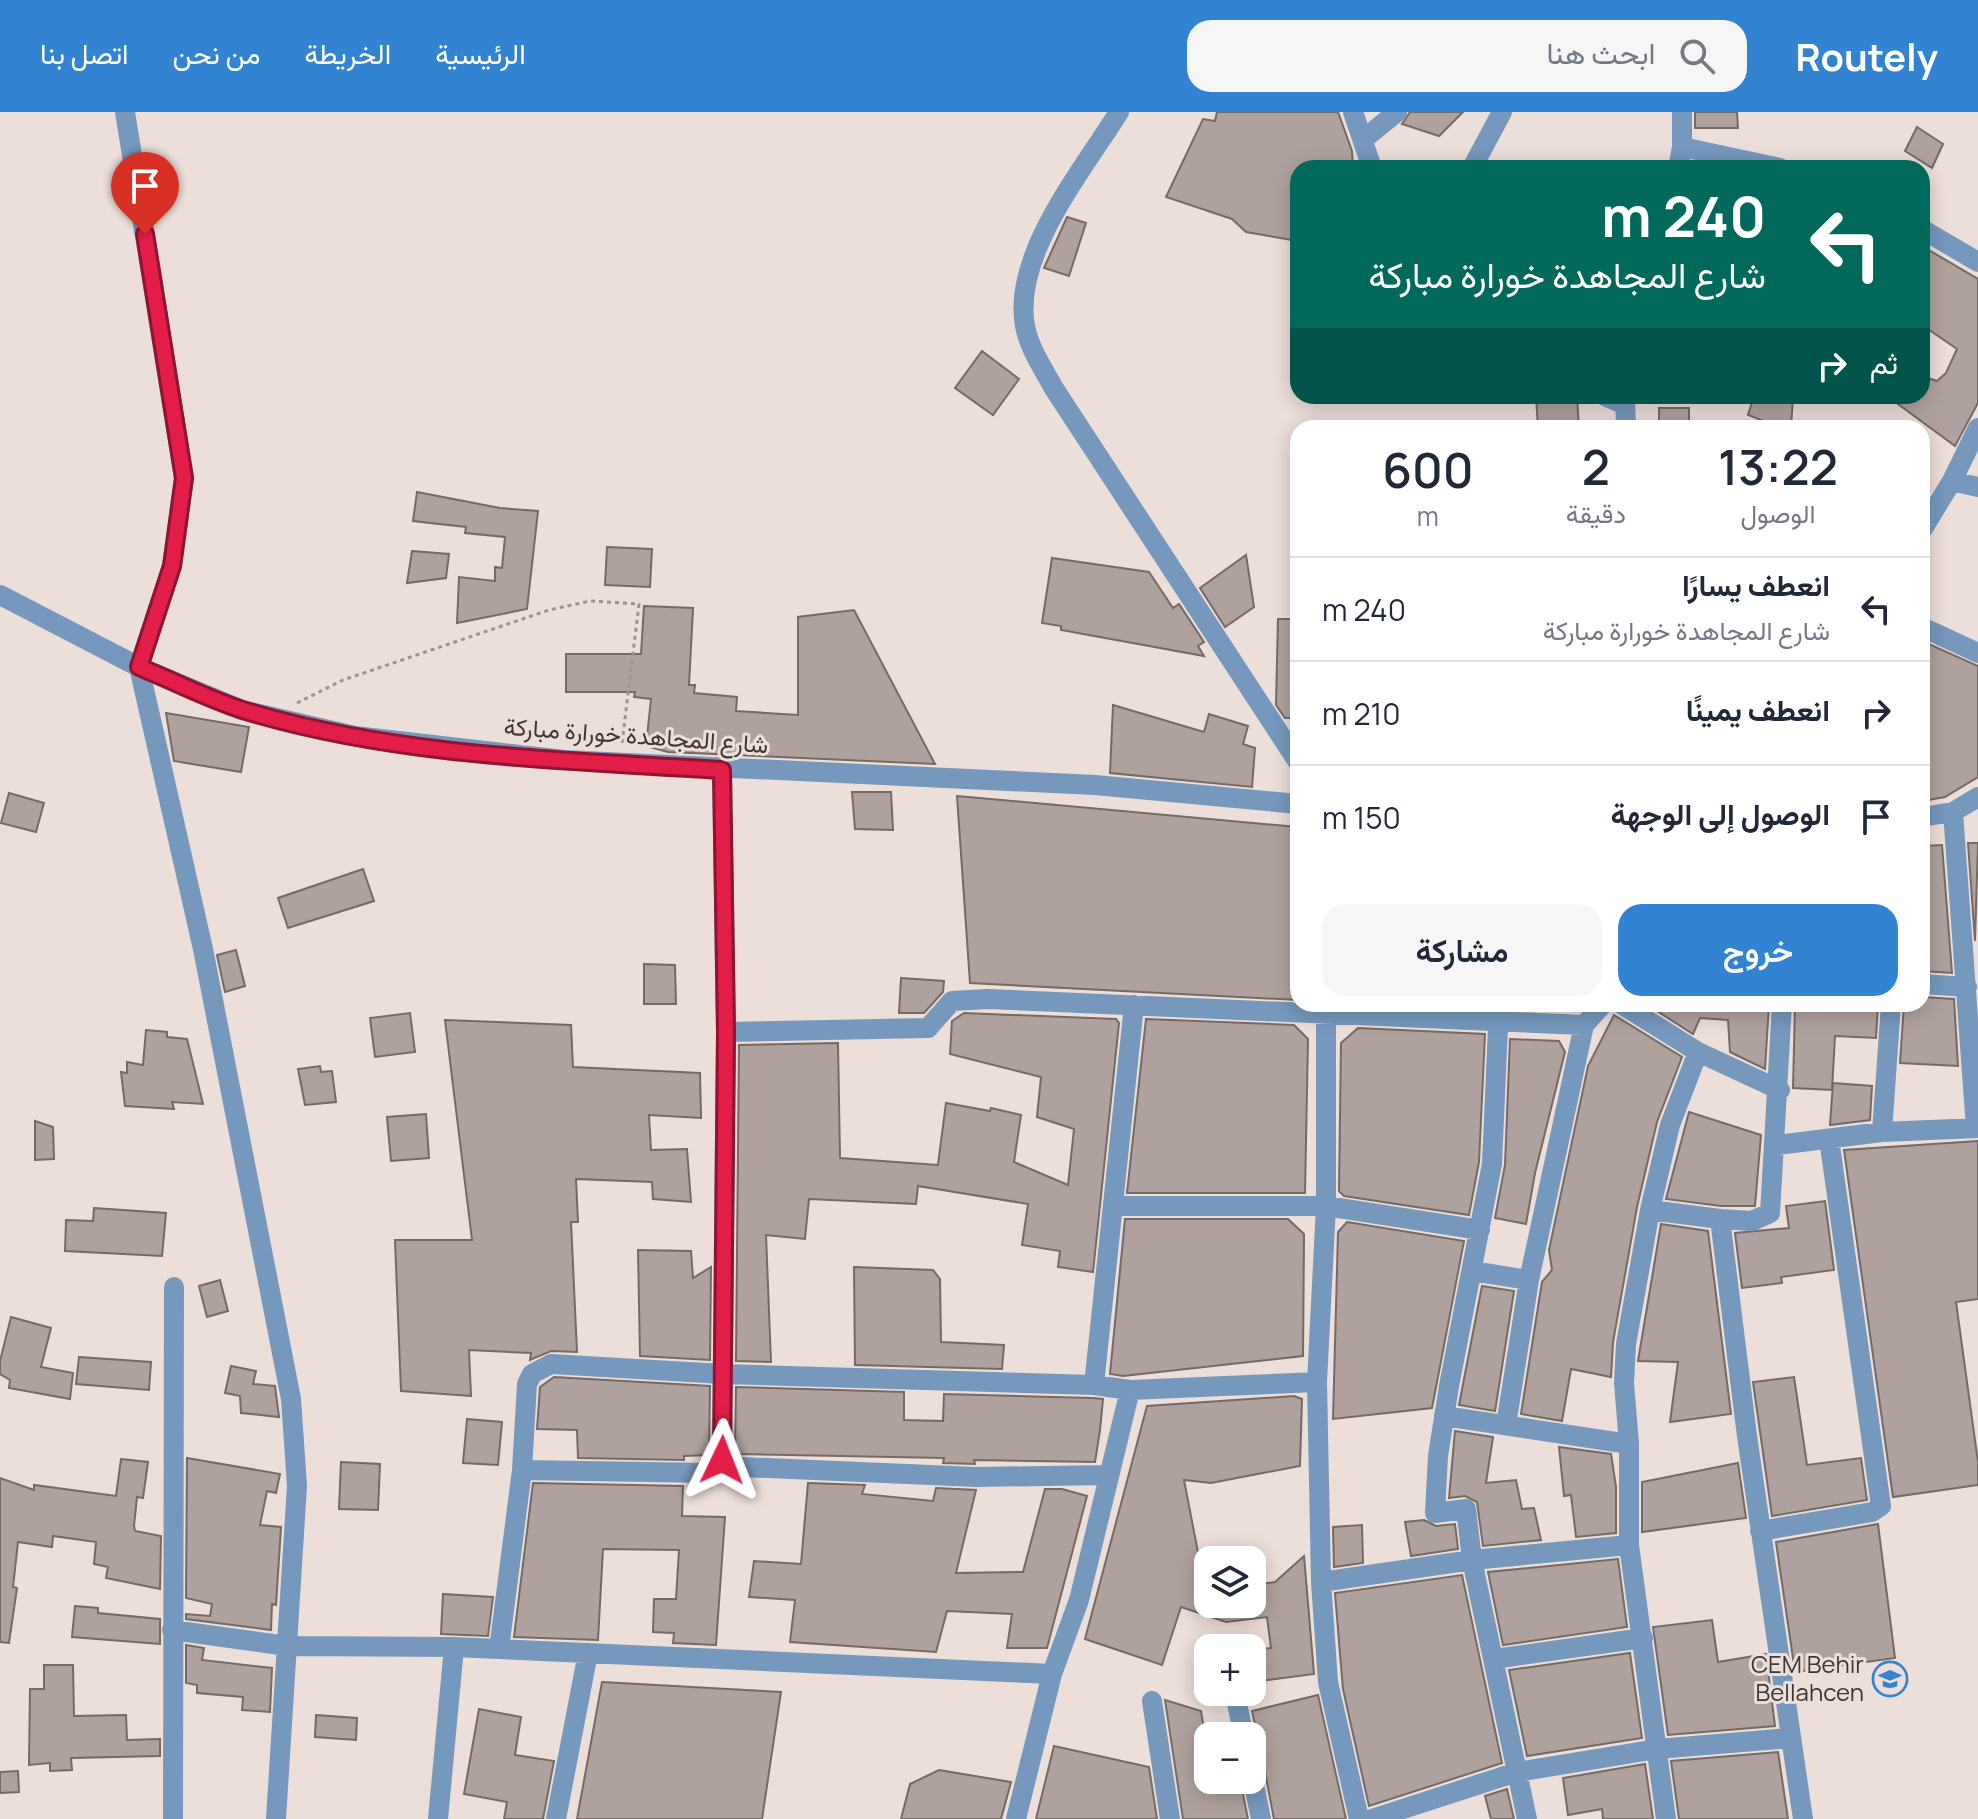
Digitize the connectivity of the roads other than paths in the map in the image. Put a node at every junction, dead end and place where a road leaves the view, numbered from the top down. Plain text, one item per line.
1 (125, 112) edge
2 (1119, 112) edge
3 (1353, 112) edge
4 (1397, 112) edge
5 (1502, 112) edge
6 (1682, 112) edge
7 (1365, 138) junction
8 (1682, 147) junction
9 (1370, 160) edge
10 (1476, 160) edge
11 (1680, 160) edge
12 (1743, 160) edge
13 (1930, 234) edge
14 (1978, 262) edge
15 (1978, 428) edge
16 (1952, 481) junction
17 (1978, 487) edge
18 (1930, 517) edge
19 (0, 595) edge
20 (1930, 631) edge
21 (1978, 653) edge
22 (139, 667) junction
23 (1290, 750) edge
24 (722, 770) junction
25 (1978, 797) edge
26 (1290, 803) edge
27 (1953, 812) junction
28 (1930, 816) edge
29 (1930, 985) edge
30 (1967, 987) junction
31 (1134, 1005) junction
32 (1290, 1008) edge
33 (1326, 1012) edge
34 (1430, 1012) edge
35 (1596, 1012) edge
36 (1634, 1012) edge
37 (1782, 1012) edge
38 (1890, 1012) edge
39 (1499, 1014) edge
40 (1974, 1021) edge
41 (1584, 1025) junction
42 (726, 1032) junction
43 (1698, 1052) junction
44 (1780, 1090) junction
45 (1977, 1128) edge
46 (1882, 1132) junction
47 (1829, 1139) junction
48 (1777, 1145) junction
49 (1115, 1206) junction
50 (1326, 1206) junction
51 (1650, 1210) junction
52 (1720, 1219) junction
53 (1480, 1230) junction
54 (1472, 1271) junction
55 (1529, 1280) junction
56 (174, 1287) dead end
57 (723, 1374) junction
58 (1317, 1382) junction
59 (1094, 1385) junction
60 (1130, 1390) junction
61 (1444, 1416) junction
62 (1506, 1425) junction
63 (1629, 1444) junction
64 (719, 1466) junction
65 (522, 1470) junction
66 (1106, 1475) junction
67 (1760, 1531) junction
68 (1629, 1545) junction
69 (1472, 1560) junction
70 (1321, 1582) junction
71 (172, 1630) junction
72 (1643, 1638) junction
73 (287, 1646) junction
74 (454, 1647) junction
75 (499, 1649) junction
76 (588, 1653) junction
77 (1494, 1659) junction
78 (1052, 1674) junction
79 (1152, 1701) dead end
80 (1791, 1738) junction
81 (1657, 1749) junction
82 (1517, 1772) junction
83 (1256, 1794) edge
84 (173, 1819) edge
85 (276, 1819) edge
86 (438, 1819) edge
87 (556, 1819) edge
88 (1016, 1819) edge
89 (1170, 1819) edge
90 (1261, 1819) edge
91 (1359, 1819) edge
92 (1372, 1819) edge
93 (1527, 1819) edge
94 (1666, 1819) edge
95 (1803, 1819) edge

1 - 22 street
2 - 23 street
3 - 7 street
4 - 7 street
5 - 10 street
6 - 8 street
7 - 9 street
8 - 11 street
8 - 12 street
13 - 14 street
15 - 16 street
16 - 17 street
16 - 18 street
19 - 22 street, شارع المجاهدة خورارة مباركة
20 - 21 street
22 - 24 street, شارع المجاهدة خورارة مباركة
22 - 73 street
24 - 26 street, شارع المجاهدة خورارة مباركة
24 - 42 street
25 - 27 street
27 - 28 street
27 - 30 street
29 - 30 street
30 - 40 street
31 - 32 street
31 - 42 street
31 - 49 street
33 - 50 street
34 - 39 street
35 - 41 street
36 - 43 street
37 - 44 street
38 - 46 street
39 - 41 street
39 - 53 street
40 - 45 street
41 - 55 street
42 - 57 street
43 - 44 street
43 - 51 street
44 - 48 street
45 - 46 street
46 - 47 street
47 - 48 street
47 - 67 street
48 - 52 street
49 - 50 street
49 - 59 street
50 - 53 street
50 - 58 street
51 - 52 street
51 - 63 street
52 - 67 street
53 - 54 street
54 - 55 street
54 - 61 street
55 - 62 street
56 - 71 street
57 - 59 street
57 - 64 street
57 - 65 street
58 - 60 street
58 - 70 street
59 - 60 street
60 - 66 street
61 - 62 street
61 - 69 street
62 - 63 street
63 - 68 street
64 - 65 street
64 - 66 street
65 - 75 street
66 - 78 street
67 - 80 street
68 - 69 street
68 - 72 street
69 - 70 street
69 - 77 street
70 - 91 street
71 - 73 street
71 - 84 street
72 - 77 street
72 - 81 street
73 - 74 street
73 - 85 street
74 - 75 street
74 - 86 street
75 - 76 street
76 - 78 street
76 - 87 street
77 - 82 street
78 - 88 street
79 - 89 street
80 - 81 street
80 - 95 street
81 - 82 street
81 - 94 street
82 - 92 street
82 - 93 street
83 - 90 street

